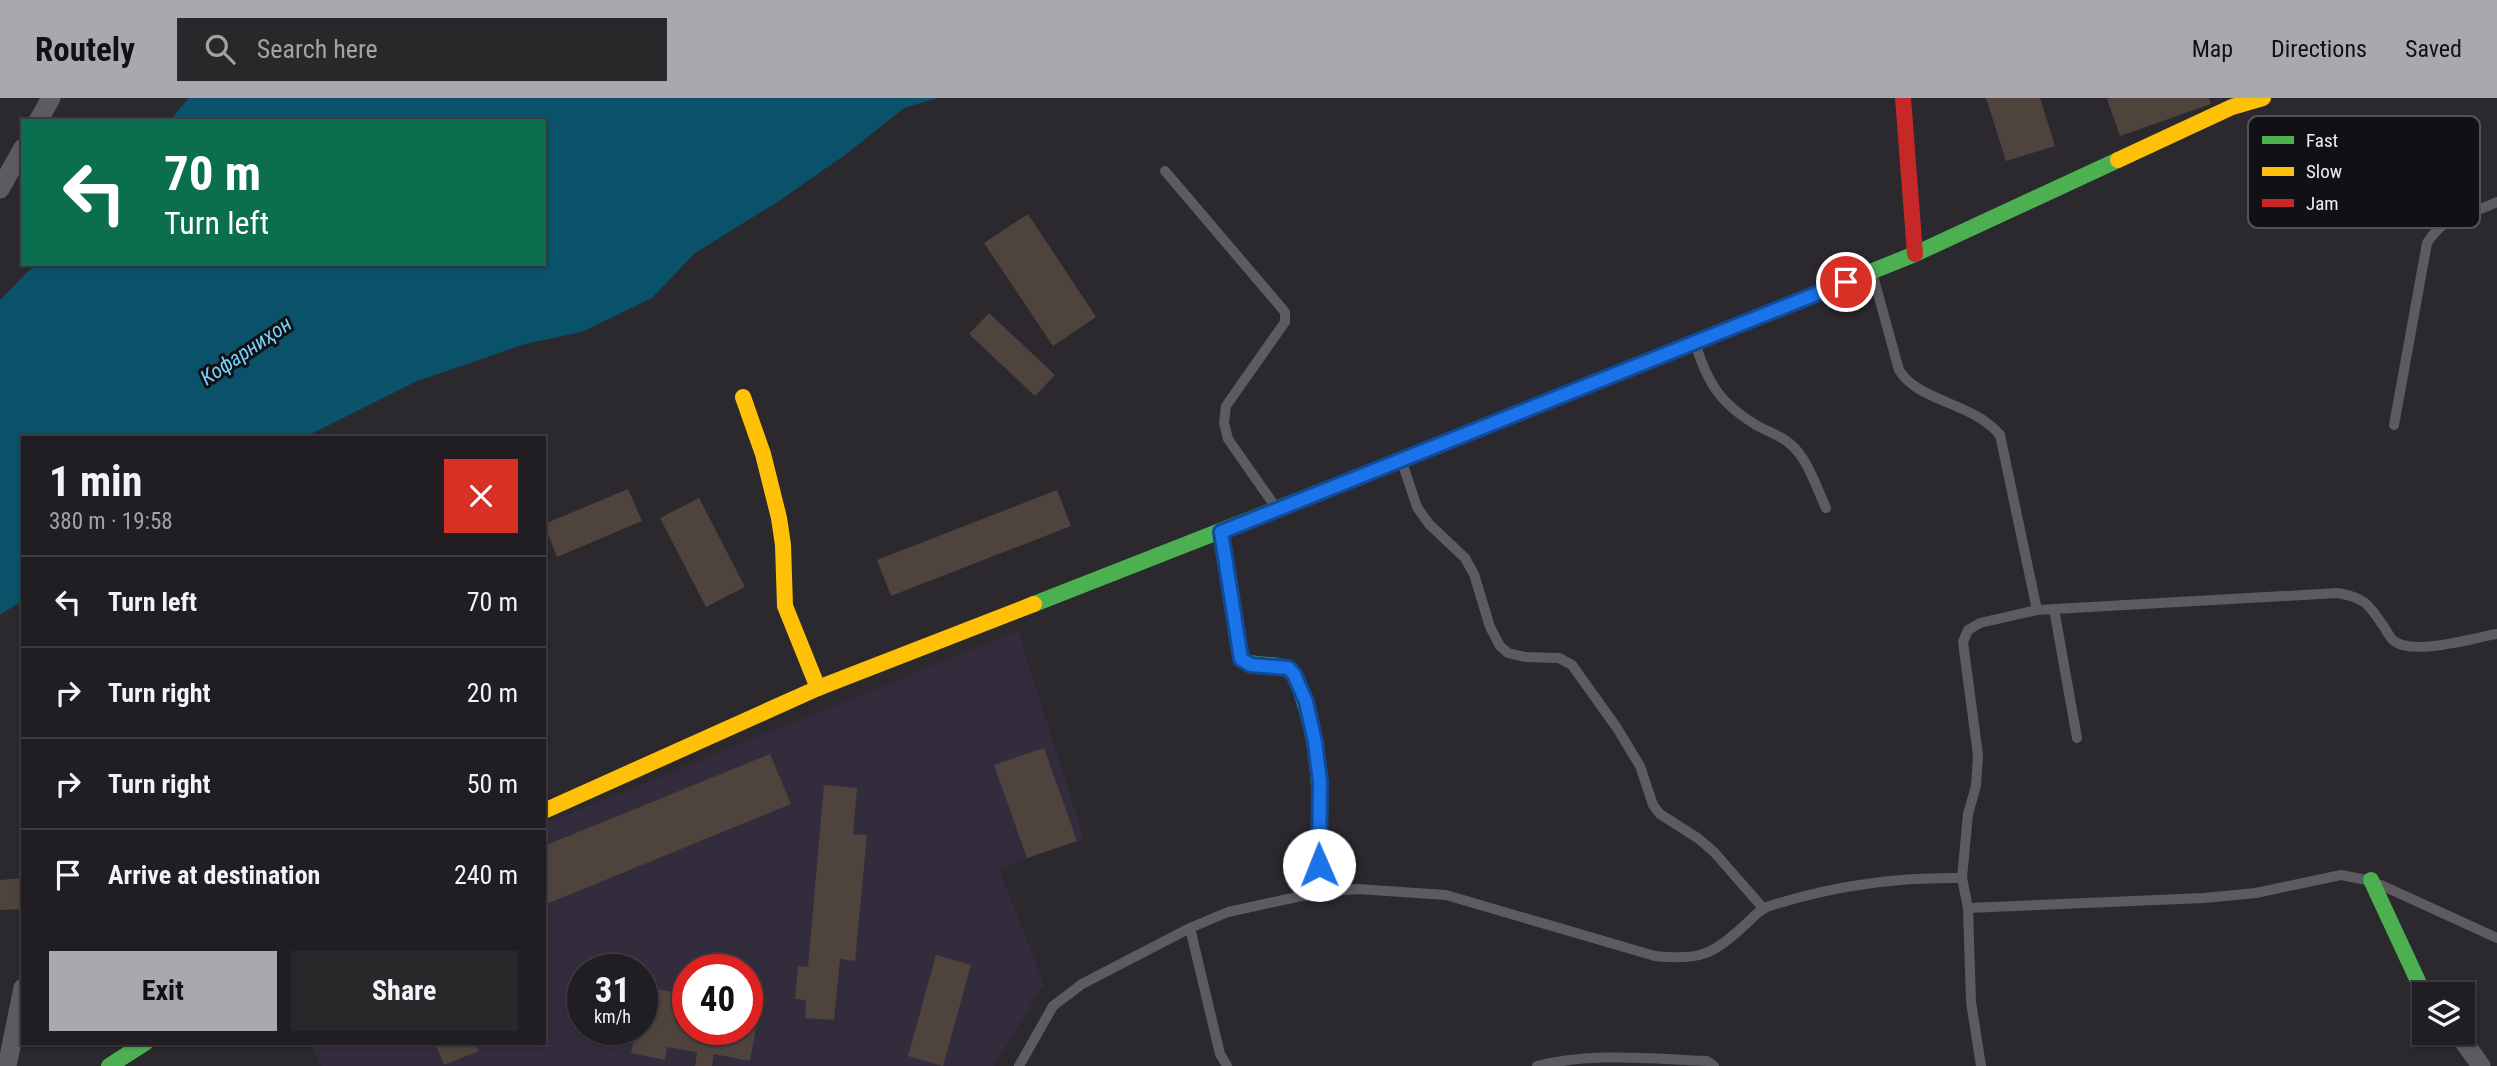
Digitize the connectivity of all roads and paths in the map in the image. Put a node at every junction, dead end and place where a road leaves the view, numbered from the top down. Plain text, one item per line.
1 (51, 98) edge
2 (1903, 98) edge
3 (2263, 98) edge
4 (39, 119) edge
5 (21, 152) edge
6 (1165, 171) dead end
7 (0, 189) edge
8 (2497, 202) edge
9 (2480, 208) edge
10 (2437, 228) edge
11 (1915, 254) junction
12 (1871, 272) junction
13 (1695, 343) junction
14 (743, 397) dead end
15 (2394, 425) dead end
16 (1401, 461) junction
17 (1826, 508) dead end
18 (1278, 510) junction
19 (1221, 532) junction
20 (2054, 609) junction
21 (2037, 610) junction
22 (2497, 634) edge
23 (818, 688) junction
24 (2077, 738) dead end
25 (546, 810) edge
26 (1962, 878) junction
27 (2371, 880) junction
28 (1320, 892) junction
29 (1763, 908) junction
30 (1968, 908) junction
31 (1190, 928) junction
32 (2497, 938) edge
33 (2418, 982) edge
34 (21, 998) edge
35 (142, 1045) edge
36 (2466, 1045) edge
37 (6, 1066) edge
38 (109, 1066) edge
39 (1018, 1066) edge
40 (1227, 1066) edge
41 (1537, 1066) edge
42 (1714, 1066) edge
43 (1981, 1066) edge
44 (2481, 1066) edge

1 - 4 street
2 - 11 street
3 - 11 street
5 - 7 street
6 - 18 lane
8 - 9 lane
10 - 15 lane
11 - 12 street
12 - 13 street
12 - 21 lane
13 - 16 street
13 - 17 lane
14 - 23 street
16 - 18 street
16 - 29 lane
18 - 19 street
19 - 23 street
19 - 28 street
20 - 21 lane
20 - 22 lane
20 - 24 lane
21 - 26 lane
23 - 25 street
26 - 29 lane
26 - 30 lane
27 - 30 lane
27 - 32 lane
27 - 33 street
28 - 29 lane
28 - 31 lane
30 - 43 lane
31 - 39 lane
31 - 40 lane
34 - 37 street
35 - 38 street
36 - 44 street
41 - 42 lane

